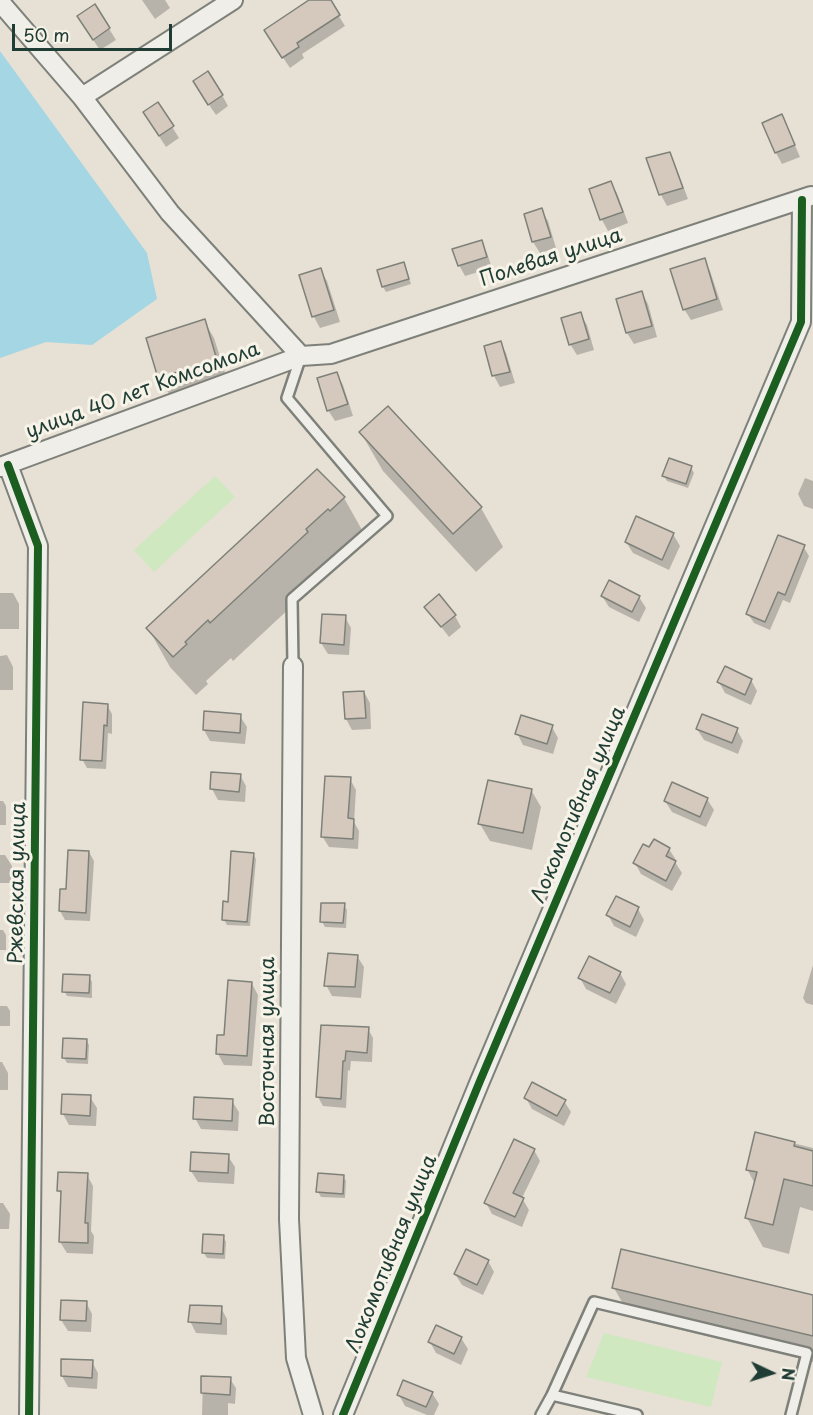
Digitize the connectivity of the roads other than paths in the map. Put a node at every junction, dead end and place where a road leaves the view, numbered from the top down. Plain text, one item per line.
1 (233, 0) edge
2 (0, 2) edge
3 (82, 97) junction
4 (807, 197) edge
5 (807, 323) edge
6 (301, 356) junction
7 (4, 466) edge
8 (293, 666) joint
9 (552, 1395) junction
10 (29, 1415) edge
11 (313, 1415) edge
12 (343, 1415) edge
13 (541, 1415) edge
14 (637, 1415) edge
15 (791, 1415) edge

1 - 3 street
2 - 3 street
3 - 6 street
4 - 5 street, Локомотивная улица
4 - 6 street, Полевая улица
5 - 12 street, Локомотивная улица
6 - 7 street, улица 40 лет Комсомола
6 - 8 lane
7 - 10 street, Ржевская улица
8 - 11 street, Восточная улица
9 - 13 lane
9 - 14 lane
9 - 15 lane

